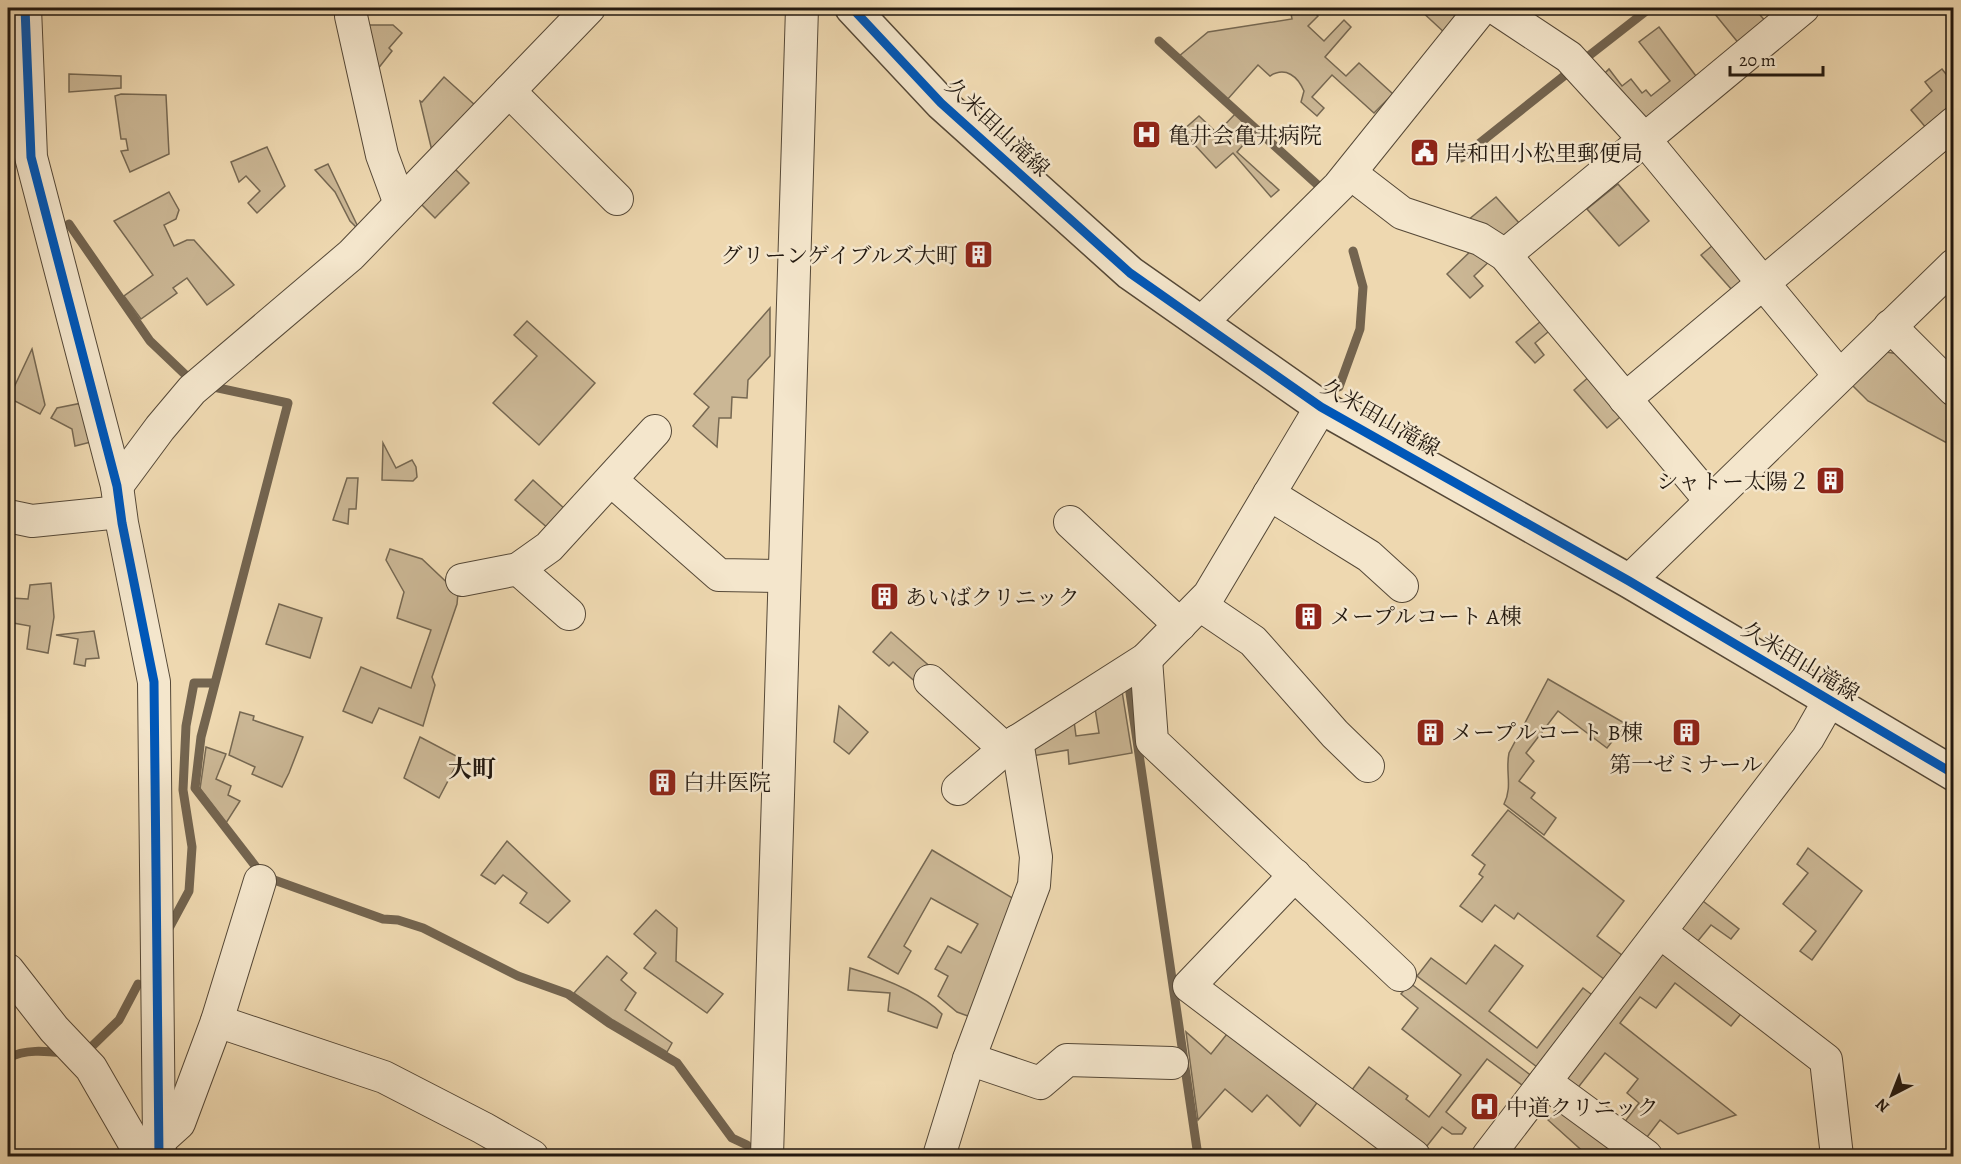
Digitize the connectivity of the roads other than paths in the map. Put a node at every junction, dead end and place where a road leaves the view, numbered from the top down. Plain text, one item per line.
1 (25, 8) edge
2 (351, 8) edge
3 (590, 8) edge
4 (802, 8) edge
5 (852, 8) edge
6 (1482, 8) edge
7 (1495, 8) edge
8 (1803, 8) edge
9 (509, 91) junction
10 (1953, 123) edge
11 (1645, 140) junction
12 (1350, 173) junction
13 (617, 199) dead end
14 (400, 204) junction
15 (1505, 255) junction
16 (1953, 265) edge
17 (1764, 284) junction
18 (1201, 323) junction
19 (1890, 326) junction
20 (1839, 375) junction
21 (1953, 390) edge
22 (1625, 399) junction
23 (1321, 407) junction
24 (655, 432) dead end
25 (611, 480) junction
26 (1269, 494) junction
27 (118, 499) junction
28 (1710, 500) junction
29 (8, 516) edge
30 (1070, 522) dead end
31 (518, 569) junction
32 (784, 576) junction
33 (462, 580) dead end
34 (1629, 581) junction
35 (1402, 586) dead end
36 (569, 614) dead end
37 (1190, 615) junction
38 (1146, 659) junction
39 (930, 681) dead end
40 (1829, 701) junction
41 (1011, 745) junction
42 (1368, 766) dead end
43 (1953, 774) edge
44 (958, 789) dead end
45 (1294, 875) junction
46 (260, 881) dead end
47 (1660, 932) junction
48 (8, 970) edge
49 (1400, 975) dead end
50 (217, 1021) junction
51 (969, 1059) junction
52 (1172, 1063) dead end
53 (1545, 1082) junction
54 (143, 1151) edge
55 (532, 1156) edge
56 (767, 1156) edge
57 (939, 1156) edge
58 (1414, 1156) edge
59 (1488, 1156) edge
60 (1646, 1156) edge
61 (1837, 1156) edge

1 - 27 street
2 - 14 street
3 - 9 street
4 - 32 street
5 - 18 street, 久米田山滝線
6 - 12 street
7 - 11 street
8 - 11 street
9 - 13 street
9 - 14 street
10 - 17 street
11 - 15 street
11 - 17 street
12 - 15 street
12 - 18 street
14 - 27 street
15 - 22 street
16 - 19 street
17 - 20 street
17 - 22 street
18 - 23 street, 久米田山滝線
19 - 20 street
19 - 21 street
20 - 28 street
22 - 28 street
23 - 26 street
23 - 34 street, 久米田山滝線
24 - 25 street
25 - 31 street
25 - 32 street
26 - 35 street
26 - 37 street
27 - 29 street
27 - 54 street
28 - 34 street
30 - 37 street
31 - 33 street
31 - 36 street
32 - 56 street
34 - 40 street, 久米田山滝線
37 - 38 street
37 - 42 street
38 - 41 street
38 - 45 street
39 - 41 street
40 - 43 street, 久米田山滝線
40 - 47 street
41 - 44 street
41 - 51 street
45 - 49 street
45 - 58 street
46 - 50 street
47 - 53 street
47 - 61 street
48 - 54 street
50 - 54 street
50 - 55 street
51 - 52 street
51 - 57 street
53 - 59 street
53 - 60 street

